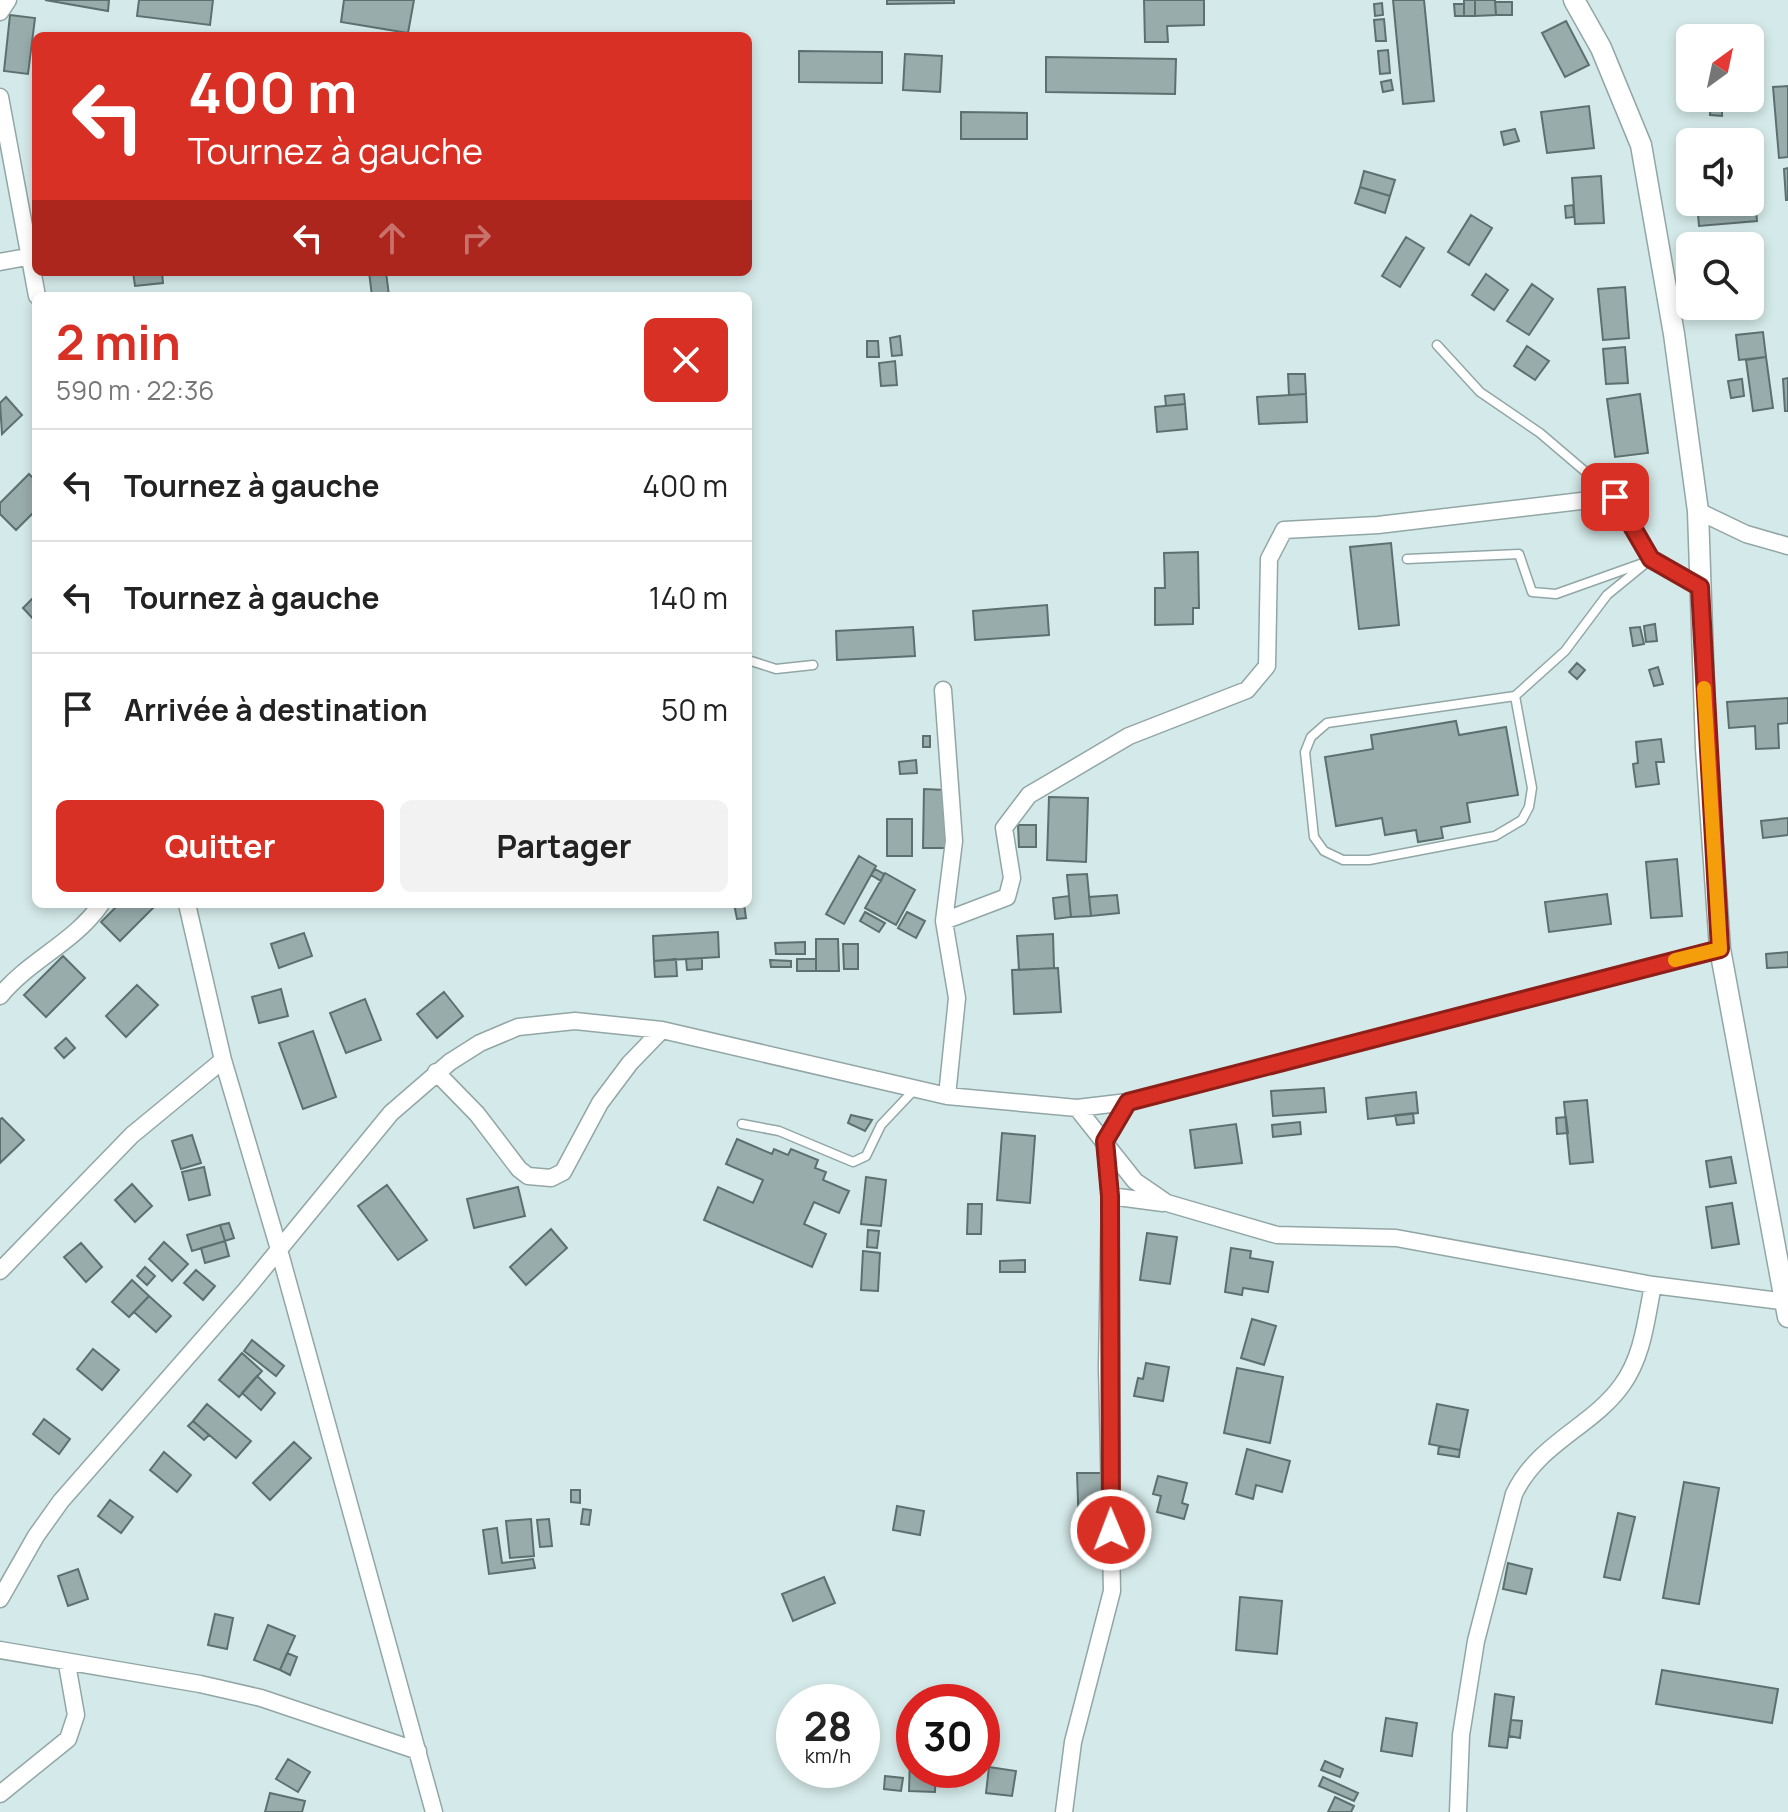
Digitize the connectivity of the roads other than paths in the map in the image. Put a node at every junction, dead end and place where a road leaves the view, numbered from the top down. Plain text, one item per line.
1 (8, 0) edge
2 (1574, 0) edge
3 (0, 12) edge
4 (0, 97) edge
5 (27, 257) junction
6 (0, 262) edge
7 (36, 292) edge
8 (1437, 345) dead end
9 (1615, 497) junction
10 (1698, 511) junction
11 (1788, 546) edge
12 (1407, 559) dead end
13 (1651, 559) junction
14 (1700, 587) junction
15 (752, 661) edge
16 (813, 665) dead end
17 (943, 690) dead end
18 (1515, 696) junction
19 (98, 908) edge
20 (188, 908) edge
21 (944, 921) junction
22 (1720, 949) junction
23 (0, 996) edge
24 (662, 1030) junction
25 (223, 1060) junction
26 (436, 1072) junction
27 (916, 1089) junction
28 (947, 1096) junction
29 (1128, 1102) junction
30 (1077, 1108) junction
31 (742, 1124) dead end
32 (1105, 1141) junction
33 (1110, 1196) junction
34 (1167, 1203) junction
35 (278, 1246) junction
36 (0, 1271) edge
37 (1653, 1285) junction
38 (1787, 1307) edge
39 (0, 1599) edge
40 (0, 1650) edge
41 (67, 1664) junction
42 (418, 1751) junction
43 (0, 1794) edge
44 (434, 1812) edge
45 (1064, 1812) edge
46 (1458, 1812) edge

1 - 3 street
2 - 10 street
4 - 5 street
5 - 6 street
5 - 7 street
8 - 9 lane
9 - 13 street
9 - 21 street
10 - 11 street
10 - 14 street
12 - 13 lane
13 - 14 street
13 - 18 lane
14 - 22 street
15 - 16 lane
17 - 21 street
18 - 18 lane
19 - 23 street
20 - 25 street
21 - 28 street
22 - 29 street
22 - 38 street
24 - 26 street
24 - 26 street
24 - 27 street
25 - 35 street
25 - 36 street
26 - 35 street
27 - 28 street
27 - 31 lane
28 - 30 street
29 - 30 street
29 - 32 street
30 - 32 street
32 - 33 street
32 - 34 street
33 - 34 street
33 - 45 street
34 - 37 street
35 - 39 street
35 - 42 street
37 - 38 street
37 - 46 street
40 - 41 street
41 - 42 street
41 - 43 street
42 - 44 street

